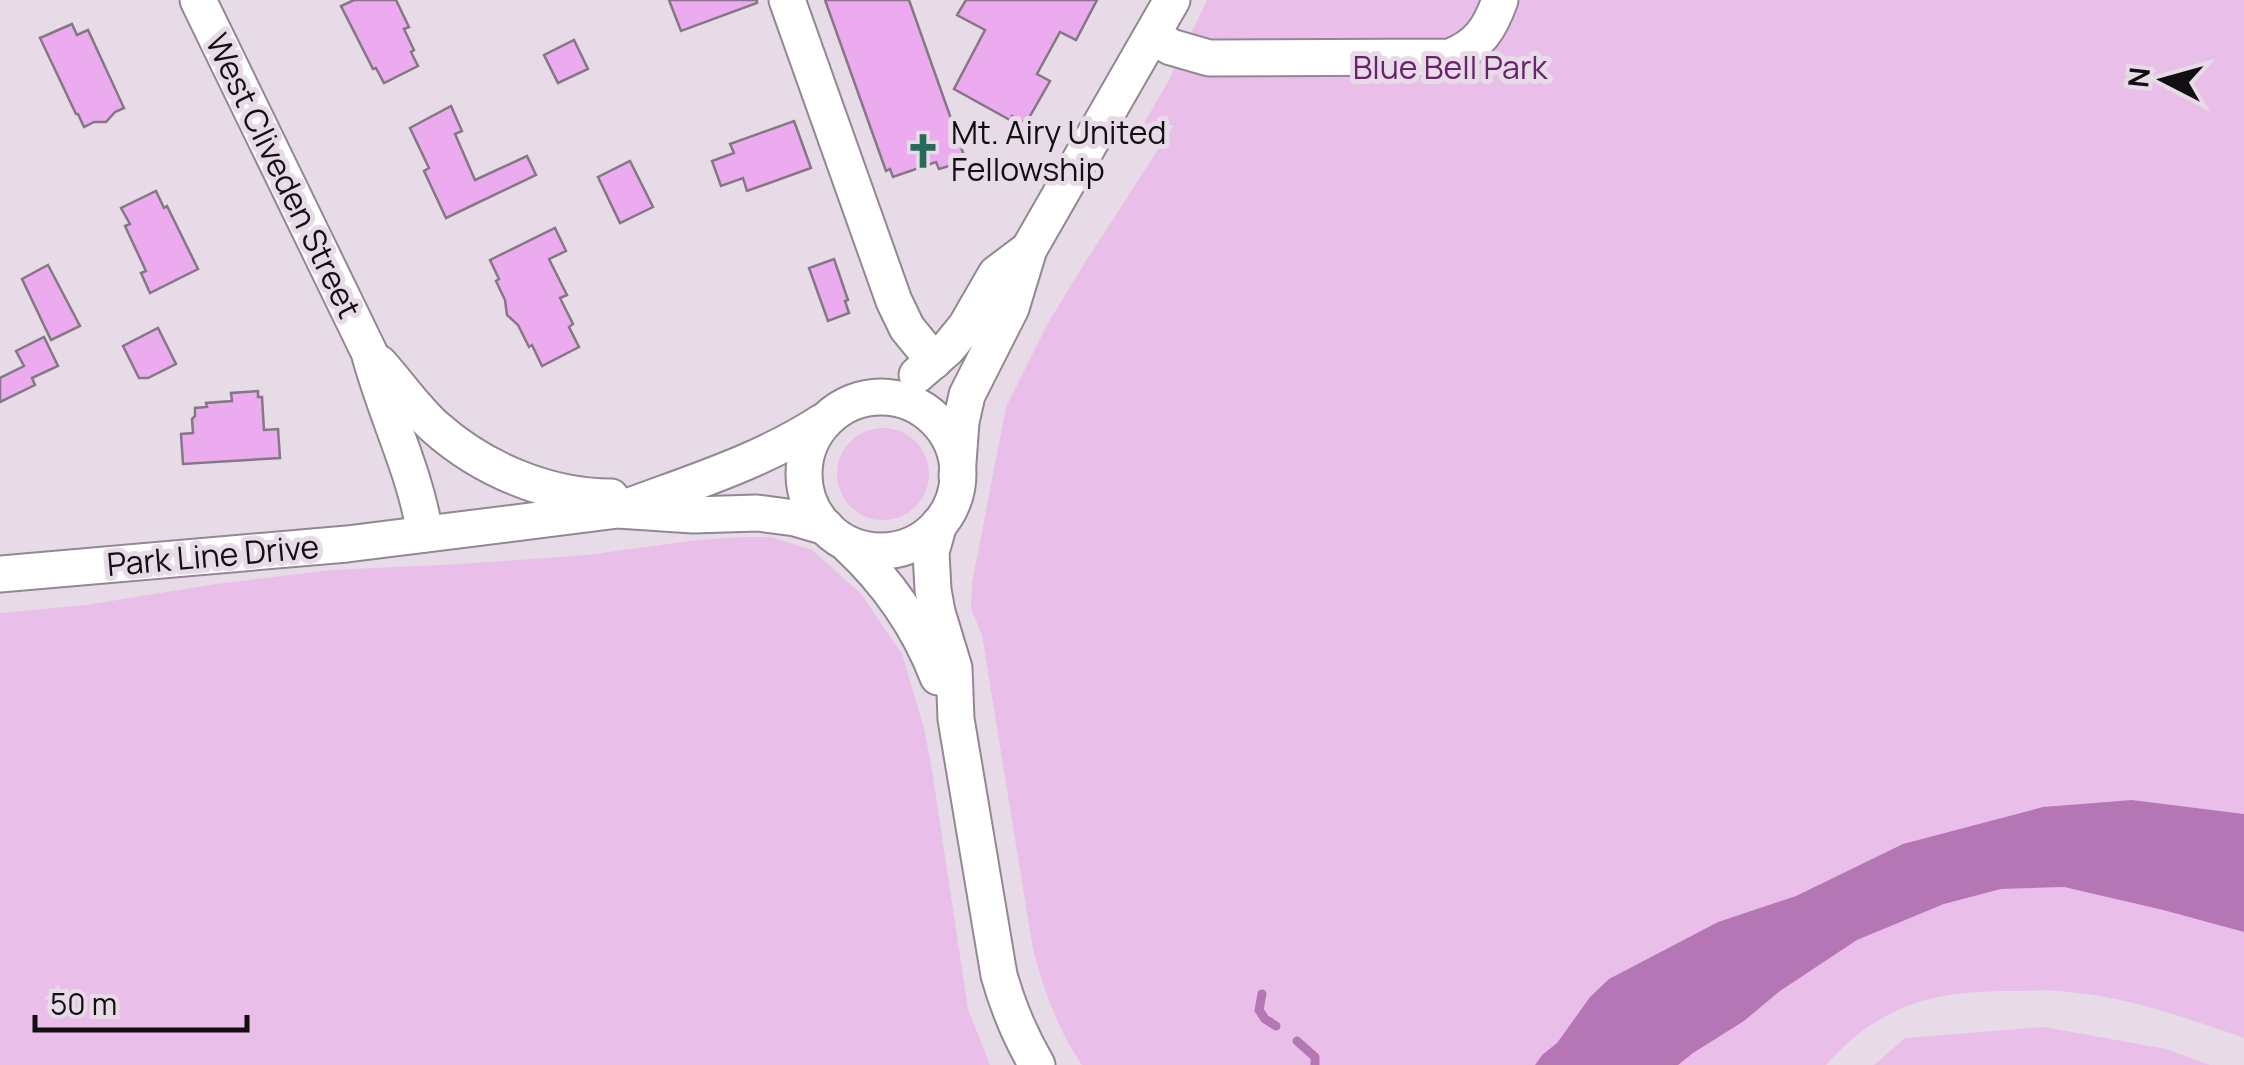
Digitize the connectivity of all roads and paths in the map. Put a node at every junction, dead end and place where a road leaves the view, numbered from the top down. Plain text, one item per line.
1 (198, 0) edge
2 (787, 0) edge
3 (1172, 0) edge
4 (1500, 0) edge
5 (1152, 36) junction
6 (1028, 249) junction
7 (368, 352) junction
8 (934, 361) junction
9 (871, 398) junction
10 (827, 418) junction
11 (957, 476) junction
12 (672, 490) junction
13 (618, 510) junction
14 (939, 524) junction
15 (834, 532) junction
16 (425, 534) junction
17 (0, 574) edge
18 (956, 719) junction
19 (1037, 1065) edge

1 - 7 street, West Cliveden Street
2 - 8 street
3 - 5 street
4 - 5 street
5 - 6 street
6 - 8 street
6 - 11 street
7 - 12 street, West Cliveden Street
7 - 16 street, West Cliveden Street
8 - 9 street
9 - 10 street
9 - 11 street
10 - 12 street
10 - 15 street
11 - 14 street
12 - 13 street
13 - 15 street
13 - 16 street, Park Line Drive
14 - 15 street
14 - 18 street
15 - 18 street
16 - 17 street, Park Line Drive
18 - 19 street

